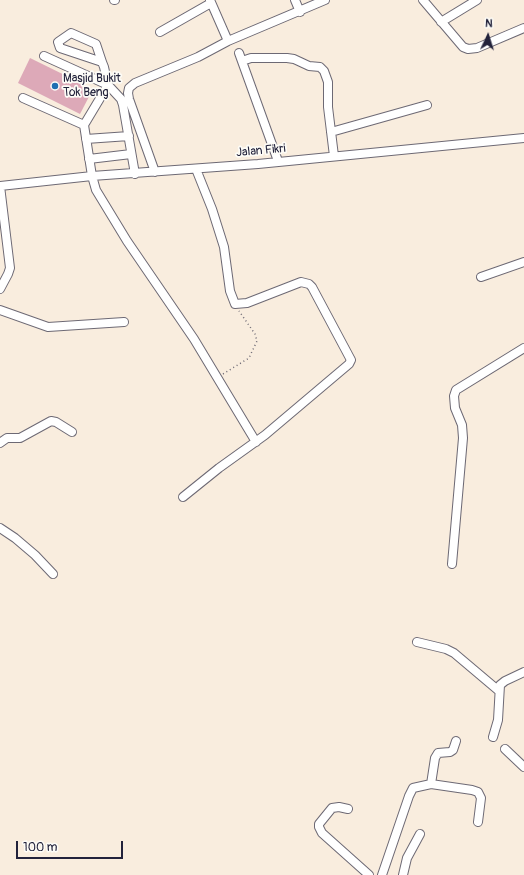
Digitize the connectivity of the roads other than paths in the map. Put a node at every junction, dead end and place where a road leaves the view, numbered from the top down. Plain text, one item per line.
1 (295, 0) edge
2 (325, 0) edge
3 (423, 0) edge
4 (477, 0) edge
5 (211, 1) edge
6 (300, 12) junction
7 (441, 22) junction
8 (524, 28) edge
9 (160, 32) dead end
10 (228, 41) junction
11 (239, 53) dead end
12 (44, 56) dead end
13 (242, 61) junction
14 (102, 62) junction
15 (108, 85) junction
16 (23, 98) dead end
17 (427, 105) dead end
18 (84, 126) junction
19 (331, 132) junction
20 (128, 136) junction
21 (524, 138) edge
22 (86, 139) junction
23 (131, 154) junction
24 (334, 156) junction
25 (89, 159) junction
26 (278, 161) junction
27 (196, 168) junction
28 (155, 172) junction
29 (135, 174) junction
30 (92, 176) junction
31 (0, 186) edge
32 (524, 262) edge
33 (481, 277) dead end
34 (0, 289) edge
35 (0, 310) edge
36 (124, 322) dead end
37 (524, 348) edge
38 (72, 432) dead end
39 (256, 442) junction
40 (0, 443) edge
41 (183, 497) dead end
42 (0, 528) edge
43 (452, 564) dead end
44 (53, 574) dead end
45 (417, 642) dead end
46 (524, 672) edge
47 (499, 691) junction
48 (493, 737) dead end
49 (456, 742) dead end
50 (505, 749) dead end
51 (524, 767) edge
52 (431, 784) junction
53 (348, 809) dead end
54 (478, 822) dead end
55 (420, 834) dead end
56 (369, 875) edge
57 (382, 875) edge
58 (403, 875) edge

1 - 6 street
2 - 6 street
3 - 7 street
4 - 7 street
5 - 9 street
5 - 10 street
6 - 10 street
7 - 8 street
10 - 28 street
11 - 13 street
12 - 15 street
13 - 19 street
13 - 26 street
14 - 14 street
14 - 15 street
15 - 18 street
15 - 20 street
16 - 18 street
17 - 19 street
18 - 22 street
19 - 24 street
20 - 22 street
20 - 23 street
21 - 24 street, Jalan Fikri
22 - 25 street
23 - 25 street
23 - 29 street
24 - 26 street, Jalan Fikri
25 - 30 street
26 - 27 street, Jalan Fikri
27 - 28 street, Jalan Fikri
27 - 39 street
28 - 29 street, Jalan Fikri
29 - 30 street, Jalan Fikri
30 - 31 street, Jalan Fikri
30 - 39 street
31 - 34 street
32 - 33 street
35 - 36 street
37 - 43 street
38 - 40 street
39 - 41 street
42 - 44 street
45 - 47 street
46 - 47 street
47 - 48 street
49 - 52 street
50 - 51 street
52 - 54 street
52 - 57 street
53 - 56 street
55 - 58 street

